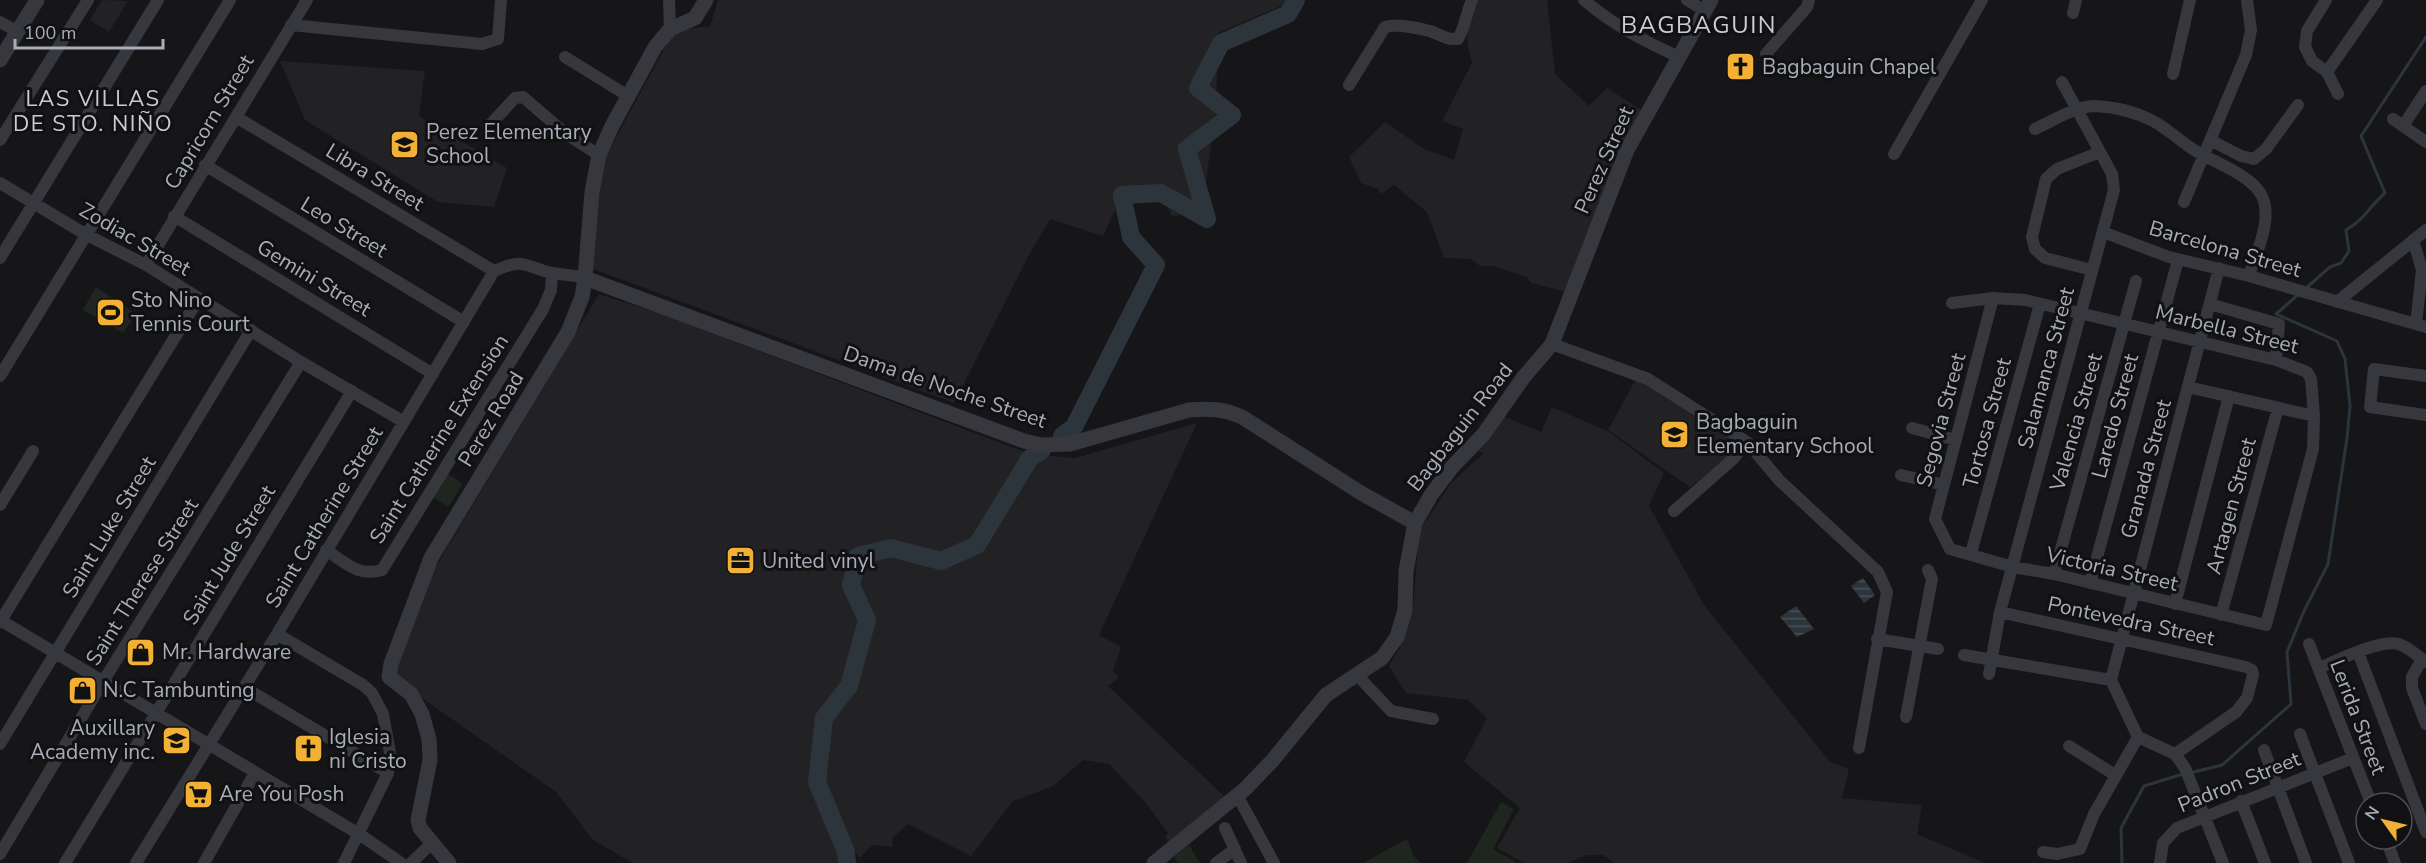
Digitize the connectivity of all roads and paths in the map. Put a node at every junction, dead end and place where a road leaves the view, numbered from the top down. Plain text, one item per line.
1 (37, 0) edge
2 (88, 0) edge
3 (158, 0) edge
4 (230, 0) edge
5 (307, 0) edge
6 (501, 0) edge
7 (669, 0) edge
8 (706, 0) edge
9 (1472, 0) edge
10 (1584, 0) edge
11 (1687, 0) edge
12 (1809, 0) edge
13 (1982, 0) edge
14 (2076, 0) edge
15 (2190, 0) edge
16 (2247, 0) edge
17 (2326, 0) edge
18 (2372, 2) edge
19 (1708, 6) edge
20 (2073, 13) dead end
21 (0, 22) edge
22 (291, 25) junction
23 (670, 28) junction
24 (18, 32) junction
25 (1766, 54) dead end
26 (565, 57) dead end
27 (1679, 57) junction
28 (0, 60) edge
29 (2327, 72) junction
30 (2173, 74) dead end
31 (2062, 82) dead end
32 (1349, 85) dead end
33 (2426, 91) edge
34 (2338, 94) dead end
35 (628, 96) junction
36 (2298, 105) dead end
37 (2076, 110) junction
38 (236, 117) junction
39 (488, 127) dead end
40 (2035, 129) dead end
41 (0, 140) edge
42 (2210, 140) junction
43 (2426, 142) edge
44 (2100, 152) junction
45 (1894, 154) dead end
46 (599, 155) junction
47 (2204, 155) junction
48 (205, 165) junction
49 (0, 183) edge
50 (2184, 202) dead end
51 (32, 203) junction
52 (174, 216) junction
53 (2426, 230) edge
54 (2103, 232) junction
55 (86, 234) junction
56 (2414, 240) junction
57 (0, 258) edge
58 (2178, 260) junction
59 (146, 265) junction
60 (2219, 268) junction
61 (2091, 270) junction
62 (494, 271) junction
63 (552, 273) junction
64 (2249, 276) junction
65 (585, 278) junction
66 (2136, 280) dead end
67 (199, 298) junction
68 (1993, 298) junction
69 (2337, 302) junction
70 (1952, 303) dead end
71 (2040, 304) junction
72 (2210, 304) junction
73 (2080, 314) junction
74 (464, 322) junction
75 (2124, 324) junction
76 (2421, 325) edge
77 (250, 330) junction
78 (2159, 332) junction
79 (2200, 342) junction
80 (1552, 344) junction
81 (2276, 360) junction
82 (301, 362) junction
83 (434, 374) junction
84 (0, 376) edge
85 (2426, 376) edge
86 (2188, 387) junction
87 (352, 391) junction
88 (2229, 396) junction
89 (2278, 408) junction
90 (2426, 415) edge
91 (2314, 416) junction
92 (404, 422) junction
93 (1912, 428) dead end
94 (1956, 440) junction
95 (1747, 442) junction
96 (33, 451) dead end
97 (1901, 475) dead end
98 (1944, 485) junction
99 (0, 505) edge
100 (1674, 511) dead end
101 (1415, 524) junction
102 (1950, 549) joint
103 (326, 550) junction
104 (1971, 553) junction
105 (2013, 567) junction
106 (1928, 570) dead end
107 (2054, 574) junction
108 (2090, 583) junction
109 (2133, 594) junction
110 (2175, 604) junction
111 (2000, 612) junction
112 (2221, 615) junction
113 (0, 621) edge
114 (2266, 625) joint
115 (278, 634) junction
116 (1877, 639) junction
117 (2121, 639) junction
118 (2309, 644) dead end
119 (1920, 646) junction
120 (1938, 649) dead end
121 (56, 652) junction
122 (2358, 652) junction
123 (1964, 655) dead end
124 (1992, 661) junction
125 (2424, 661) edge
126 (2319, 668) junction
127 (1989, 674) dead end
128 (1358, 676) junction
129 (2111, 680) junction
130 (103, 683) junction
131 (245, 688) junction
132 (155, 713) junction
133 (1906, 717) dead end
134 (1433, 719) dead end
135 (2426, 724) edge
136 (2300, 734) dead end
137 (2138, 737) junction
138 (0, 744) edge
139 (208, 746) junction
140 (2069, 746) dead end
141 (1859, 748) dead end
142 (2264, 750) dead end
143 (2175, 754) junction
144 (2354, 758) junction
145 (255, 773) junction
146 (388, 773) junction
147 (2316, 773) junction
148 (2115, 775) junction
149 (2279, 787) junction
150 (2366, 791) edge
151 (1237, 795) junction
152 (2241, 801) junction
153 (2204, 816) junction
154 (1225, 828) dead end
155 (2426, 832) edge
156 (359, 834) junction
157 (433, 842) junction
158 (1234, 849) junction
159 (2043, 852) dead end
160 (0, 854) edge
161 (2056, 858) edge
162 (65, 863) edge
163 (136, 863) edge
164 (204, 863) edge
165 (344, 863) edge
166 (401, 863) edge
167 (411, 863) edge
168 (449, 863) edge
169 (1155, 863) edge
170 (1216, 863) edge
171 (1241, 863) edge
172 (1274, 863) edge
173 (2160, 863) edge
174 (2223, 863) edge
175 (2265, 863) edge
176 (2306, 863) edge
177 (2349, 863) edge

1 - 24 street
2 - 41 street
3 - 51 street
4 - 55 street
5 - 22 street, Capricorn Street
6 - 22 street
7 - 23 street
8 - 23 street, Perez Road
9 - 32 street
10 - 27 street
11 - 19 street
12 - 25 street
13 - 45 street
14 - 20 street
15 - 30 street
16 - 42 street
17 - 29 street
18 - 29 street
19 - 27 street, Perez Street
21 - 24 street
22 - 38 street, Capricorn Street
23 - 35 street, Perez Road
24 - 28 street
26 - 35 street
27 - 80 street, Perez Street
29 - 34 street
31 - 37 street, Salamanca Street
33 - 43 street
35 - 46 street, Perez Road
36 - 42 street
37 - 40 street
37 - 44 street, Salamanca Street
37 - 47 street
38 - 48 street, Capricorn Street
38 - 62 street, Libra Street
39 - 46 street
42 - 47 street
44 - 54 street, Salamanca Street
44 - 61 street
46 - 65 street, Perez Road
47 - 50 street
47 - 64 street
48 - 52 street, Capricorn Street
48 - 74 street, Leo Street
49 - 51 street, Zodiac Street
51 - 55 street, Zodiac Street
51 - 57 street
52 - 59 street, Capricorn Street
52 - 83 street, Gemini Street
53 - 56 street
54 - 58 street, Barcelona Street
54 - 61 street, Salamanca Street
55 - 59 street, Zodiac Street
55 - 84 street
56 - 69 street
56 - 76 street
58 - 60 street, Barcelona Street
58 - 78 street, Laredo Street
59 - 67 street, Zodiac Street
60 - 64 street, Barcelona Street
60 - 72 street, Granada Street
61 - 73 street, Salamanca Street
62 - 63 street
62 - 74 street, Saint Catherine Street
63 - 65 street
63 - 103 street, Saint Catherine Extension
64 - 69 street, Barcelona Street
65 - 101 street, Dama de Noche Street
65 - 157 street, Perez Road
66 - 75 street, Valencia Street
67 - 77 street, Zodiac Street
67 - 113 street
68 - 70 street, Marbella Street
68 - 71 street, Marbella Street
68 - 94 street, Segovia Street
69 - 76 street, Barcelona Street
71 - 73 street, Marbella Street
71 - 104 street, Tortosa Street
72 - 79 street, Granada Street
72 - 81 street
73 - 75 street, Marbella Street
73 - 105 street, Salamanca Street
74 - 83 street, Saint Catherine Street
75 - 78 street, Marbella Street
75 - 107 street, Valencia Street
77 - 82 street, Zodiac Street
77 - 121 street, Saint Luke Street
78 - 79 street, Marbella Street
78 - 108 street, Laredo Street
79 - 81 street, Marbella Street
79 - 86 street, Granada Street
80 - 95 street
80 - 101 street, Bagbaguin Road
81 - 91 street, Marbella Street
82 - 87 street, Zodiac Street
82 - 130 street, Saint Therese Street
83 - 92 street, Saint Catherine Street
85 - 90 street
86 - 88 street
86 - 109 street, Granada Street
87 - 92 street, Zodiac Street
87 - 132 street, Saint Jude Street
88 - 89 street
88 - 110 street
89 - 91 street
89 - 112 street, Artagen Street
91 - 114 street, Marbella Street
92 - 103 street, Saint Catherine Street
93 - 94 street
94 - 98 street, Segovia Street
95 - 100 street
95 - 116 street
96 - 99 street
97 - 98 street
98 - 102 street, Segovia Street
101 - 128 street, Bagbaguin Road
102 - 104 street, Victoria Street
103 - 115 street, Saint Catherine Street
104 - 105 street, Victoria Street
105 - 107 street, Victoria Street
105 - 111 street, Salamanca Street
106 - 119 street
107 - 108 street, Victoria Street
108 - 109 street, Victoria Street
109 - 110 street, Victoria Street
109 - 117 street, Granada Street
110 - 112 street, Victoria Street
111 - 117 street, Pontevedra Street
111 - 124 street, Salamanca Street
112 - 114 street, Victoria Street
113 - 121 street
115 - 131 street, Saint Catherine Street
115 - 146 street
116 - 119 street
116 - 141 street
117 - 129 street, Granada Street
117 - 143 street, Pontevedra Street
118 - 126 street, Lerida Street
119 - 120 street
119 - 133 street
121 - 130 street
121 - 138 street, Saint Luke Street
122 - 125 street
122 - 126 street
122 - 155 street
123 - 124 street
124 - 127 street, Salamanca Street
124 - 129 street
125 - 135 street
126 - 144 street, Lerida Street
128 - 134 street
128 - 151 street, Bagbaguin Road
129 - 137 street
130 - 132 street
130 - 160 street, Saint Therese Street
131 - 139 street, Saint Catherine Street
131 - 146 street
132 - 139 street
132 - 162 street, Saint Jude Street
136 - 147 street
137 - 143 street
137 - 148 street
139 - 145 street
139 - 163 street, Saint Catherine Street
140 - 148 street
142 - 149 street
143 - 153 street
144 - 147 street, Padron Street
144 - 150 street, Lerida Street
145 - 156 street
145 - 164 street
146 - 156 street
147 - 149 street, Padron Street
147 - 177 street
148 - 161 street
149 - 152 street, Padron Street
149 - 176 street
151 - 169 street, Bagbaguin Road
151 - 172 street
152 - 153 street, Padron Street
152 - 175 street
153 - 173 street, Padron Street
153 - 174 street
154 - 158 street
156 - 165 street
156 - 166 street
157 - 167 street
157 - 168 street, Perez Road
158 - 170 street
158 - 171 street
159 - 161 street

